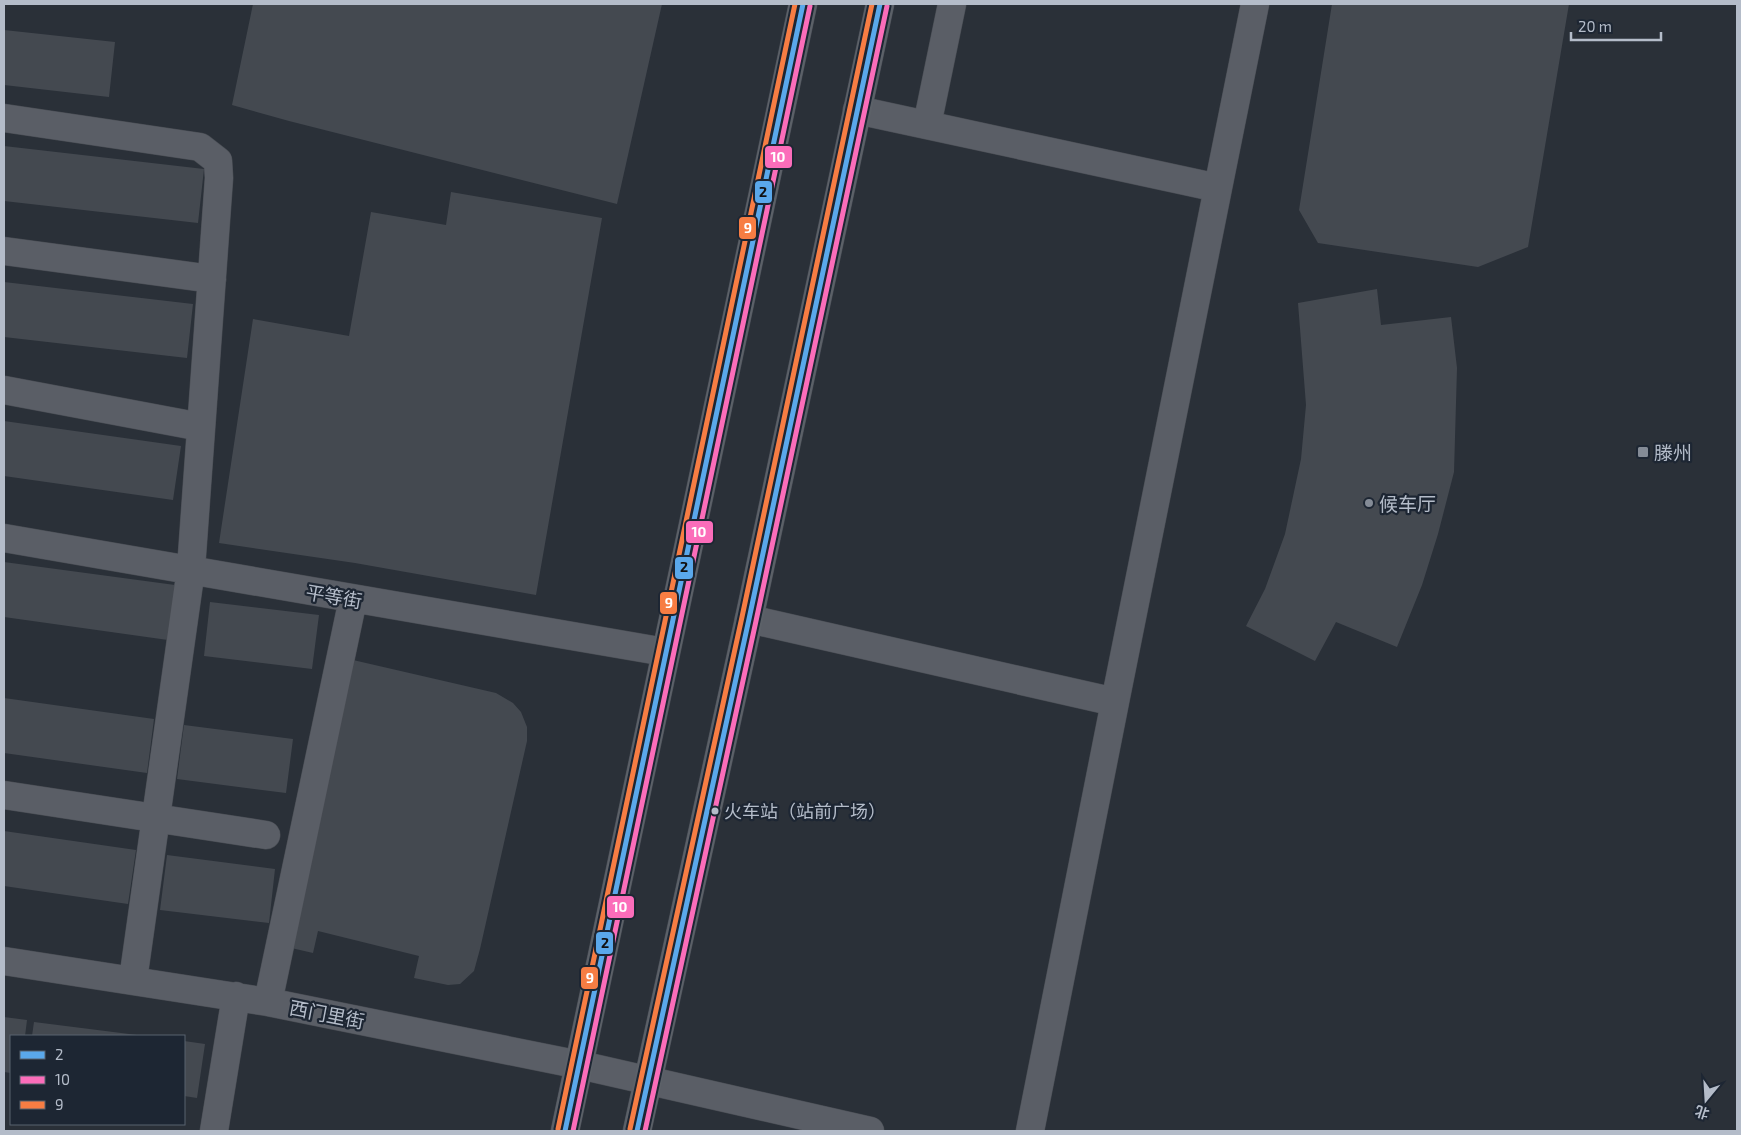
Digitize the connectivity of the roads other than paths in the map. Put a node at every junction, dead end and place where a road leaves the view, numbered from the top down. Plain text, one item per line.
1 (803, 4) edge
2 (880, 4) edge
3 (952, 4) edge
4 (1255, 4) edge
5 (857, 110) junction
6 (4, 118) edge
7 (928, 125) junction
8 (1218, 188) junction
9 (4, 251) edge
10 (212, 279) junction
11 (4, 390) edge
12 (201, 427) junction
13 (4, 538) edge
14 (191, 569) junction
15 (353, 600) junction
16 (749, 619) junction
17 (665, 652) junction
18 (1115, 702) junction
19 (4, 795) edge
20 (156, 819) junction
21 (266, 835) dead end
22 (4, 961) edge
23 (134, 980) junction
24 (236, 996) junction
25 (268, 1002) junction
26 (580, 1065) junction
27 (649, 1080) junction
28 (837, 1128) edge
29 (214, 1131) edge
30 (564, 1131) edge
31 (637, 1131) edge
32 (870, 1131) edge
33 (1030, 1131) edge

1 - 17 main road
2 - 5 main road
3 - 7 street
4 - 8 street
5 - 7 street
5 - 16 main road
6 - 10 street
7 - 8 street
8 - 18 street
9 - 10 street
10 - 12 street
11 - 12 street
12 - 14 street
13 - 14 street, 平等街
14 - 15 street, 平等街
14 - 20 street
15 - 17 street, 平等街
15 - 25 street
16 - 18 street
16 - 27 main road
17 - 26 main road
18 - 33 street
19 - 20 street
20 - 21 street
20 - 23 street
22 - 23 street, 西门里街
23 - 24 street, 西门里街
24 - 25 street, 西门里街
24 - 29 street
25 - 26 street, 西门里街
26 - 27 street, 西门里街
26 - 30 main road
27 - 28 street, 西门里街
27 - 31 main road
28 - 32 street, 西门里街

